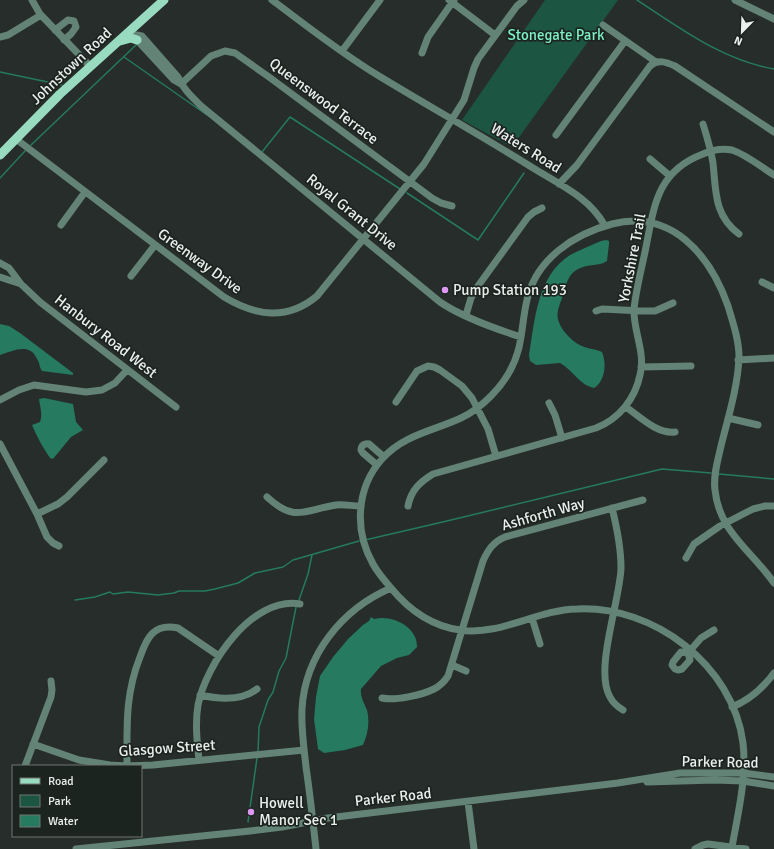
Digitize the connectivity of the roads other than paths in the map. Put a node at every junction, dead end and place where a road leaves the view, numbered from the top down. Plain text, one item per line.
1 (32, 0) edge
2 (164, 0) edge
3 (272, 0) edge
4 (380, 0) edge
5 (524, 0) edge
6 (735, 0) edge
7 (452, 1) edge
8 (41, 15) junction
9 (774, 19) edge
10 (603, 26) dead end
11 (55, 30) junction
12 (135, 35) junction
13 (495, 35) junction
14 (0, 37) edge
15 (64, 40) junction
16 (625, 40) junction
17 (342, 51) junction
18 (422, 53) dead end
19 (656, 62) junction
20 (90, 66) junction
21 (181, 84) junction
22 (453, 119) junction
23 (703, 124) dead end
24 (774, 132) edge
25 (556, 135) dead end
26 (16, 139) junction
27 (710, 152) junction
28 (0, 156) edge
29 (650, 160) dead end
30 (774, 175) edge
31 (670, 176) junction
32 (411, 182) junction
33 (559, 184) junction
34 (85, 192) junction
35 (452, 206) dead end
36 (542, 208) dead end
37 (651, 224) junction
38 (61, 225) dead end
39 (605, 226) junction
40 (739, 234) dead end
41 (364, 239) junction
42 (155, 245) junction
43 (0, 263) edge
44 (131, 276) dead end
45 (0, 277) edge
46 (762, 282) dead end
47 (21, 284) junction
48 (774, 288) edge
49 (673, 303) dead end
50 (634, 310) junction
51 (596, 311) dead end
52 (466, 315) junction
53 (521, 337) junction
54 (774, 358) edge
55 (738, 360) junction
56 (691, 366) dead end
57 (642, 367) junction
58 (127, 370) junction
59 (0, 400) edge
60 (396, 402) dead end
61 (549, 403) dead end
62 (176, 407) dead end
63 (626, 407) junction
64 (476, 408) junction
65 (728, 418) junction
66 (758, 425) dead end
67 (675, 432) dead end
68 (562, 438) junction
69 (0, 444) edge
70 (496, 456) junction
71 (384, 457) junction
72 (104, 460) dead end
73 (377, 465) junction
74 (267, 497) dead end
75 (643, 500) dead end
76 (360, 506) junction
77 (408, 506) dead end
78 (774, 506) edge
79 (612, 508) junction
80 (37, 514) junction
81 (725, 523) junction
82 (59, 546) dead end
83 (686, 558) dead end
84 (774, 583) edge
85 (391, 588) junction
86 (300, 604) dead end
87 (614, 612) junction
88 (532, 618) junction
89 (463, 630) junction
90 (714, 630) dead end
91 (540, 644) dead end
92 (689, 651) junction
93 (219, 656) junction
94 (452, 665) junction
95 (466, 671) dead end
96 (774, 673) edge
97 (51, 681) dead end
98 (257, 689) dead end
99 (200, 695) junction
100 (382, 698) dead end
101 (732, 707) junction
102 (624, 710) dead end
103 (33, 744) junction
104 (304, 750) junction
105 (199, 760) junction
106 (25, 765) edge
107 (110, 765) edge
108 (127, 765) edge
109 (139, 765) edge
110 (743, 773) junction
111 (774, 777) edge
112 (743, 781) junction
113 (618, 783) junction
114 (774, 786) edge
115 (468, 802) junction
116 (313, 821) junction
117 (732, 847) junction
118 (99, 848) edge
119 (76, 849) edge
120 (316, 849) edge
121 (474, 849) edge
122 (695, 849) edge
123 (746, 849) edge

1 - 8 street
2 - 12 main road, Johnstown Road
3 - 17 street, Waters Road
4 - 17 street
5 - 13 street, Greenway Drive
6 - 9 street
7 - 13 street
7 - 18 street
8 - 11 street
8 - 14 street
10 - 16 street
11 - 15 street
11 - 15 street
12 - 20 main road, Johnstown Road
12 - 21 street, Royal Grant Drive
13 - 22 street, Greenway Drive
15 - 20 street
16 - 19 street
16 - 25 street
17 - 22 street, Waters Road
19 - 24 street
19 - 33 street, Waters Road
20 - 26 main road, Johnstown Road
21 - 32 street, Queenswood Terrace
21 - 41 street, Royal Grant Drive
22 - 32 street, Greenway Drive
22 - 33 street, Waters Road
23 - 27 street
26 - 28 main road, Johnstown Road
26 - 34 street, Greenway Drive
27 - 30 street, Yorkshire Trail
27 - 31 street, Yorkshire Trail
27 - 40 street
29 - 31 street
31 - 37 street, Yorkshire Trail
32 - 35 street, Queenswood Terrace
32 - 41 street, Greenway Drive
33 - 39 street
34 - 38 street
34 - 42 street, Greenway Drive
36 - 52 street
37 - 39 street
37 - 50 street, Yorkshire Trail
37 - 55 street
39 - 53 street
41 - 42 street, Greenway Drive
41 - 52 street, Royal Grant Drive
42 - 44 street
43 - 47 street, Hanbury Road West
45 - 47 street, Hanbury Road West
46 - 48 street
47 - 58 street, Hanbury Road West
49 - 50 street
50 - 51 street
50 - 57 street, Yorkshire Trail
52 - 53 street, Royal Grant Drive
53 - 64 street
54 - 55 street
55 - 65 street
56 - 57 street
57 - 63 street, Yorkshire Trail
58 - 59 street
58 - 62 street, Hanbury Road West
60 - 64 street
61 - 68 street
63 - 67 street
63 - 68 street, Yorkshire Trail
64 - 70 street
64 - 71 street
65 - 66 street
65 - 81 street
68 - 70 street, Yorkshire Trail
69 - 80 street
70 - 77 street, Yorkshire Trail
71 - 73 street
71 - 73 street
72 - 80 street
73 - 76 street
74 - 76 street
75 - 79 street, Ashforth Way
76 - 85 street
78 - 81 street
79 - 87 street
79 - 89 street, Ashforth Way
80 - 82 street
81 - 83 street
81 - 84 street
85 - 89 street
85 - 104 street
86 - 93 street
87 - 88 street
87 - 92 street
87 - 102 street
88 - 89 street
88 - 91 street
89 - 94 street, Ashforth Way
90 - 92 street
92 - 101 street
93 - 99 street
93 - 108 street
94 - 95 street
94 - 100 street, Ashforth Way
96 - 101 street
97 - 103 street
98 - 99 street
99 - 105 street
101 - 110 street
103 - 106 street
103 - 107 street, Glasgow Street
104 - 105 street, Glasgow Street
104 - 116 street
105 - 109 street, Glasgow Street
110 - 111 street, Parker Road
110 - 112 street
110 - 113 street, Parker Road
112 - 113 street, Parker Road
112 - 114 street, Parker Road
112 - 117 street
113 - 115 street, Parker Road
115 - 116 street, Parker Road
115 - 121 street
116 - 118 street, Parker Road
116 - 120 street
117 - 122 street
117 - 123 street
118 - 119 street, Parker Road

